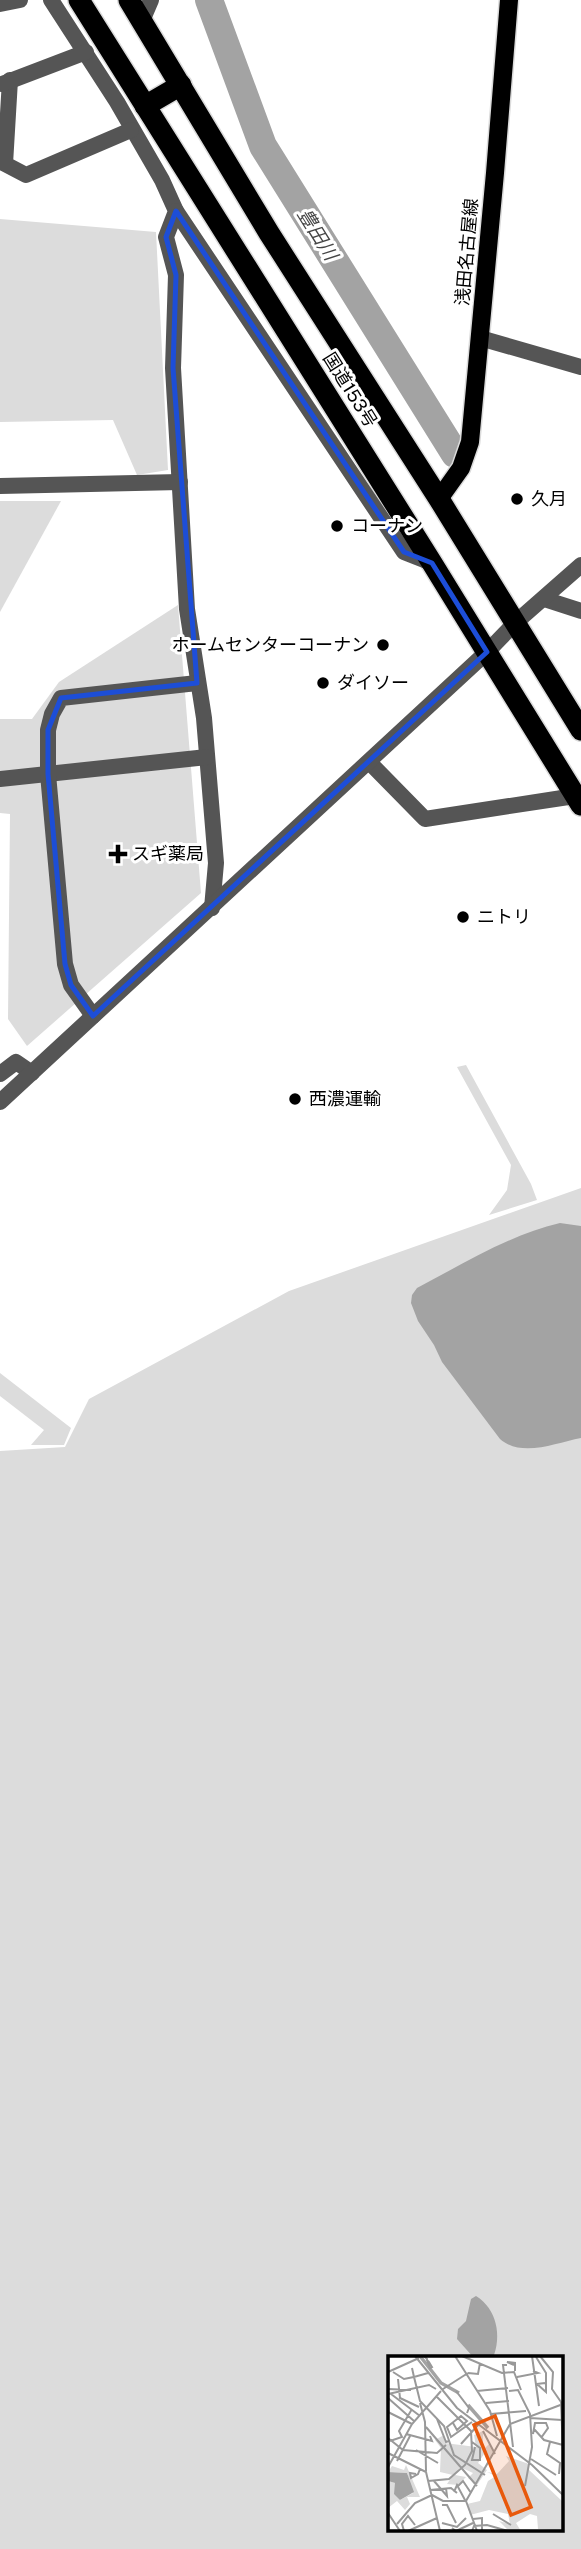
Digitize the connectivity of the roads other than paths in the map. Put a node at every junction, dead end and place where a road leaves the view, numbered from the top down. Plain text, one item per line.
1 (20, 0) edge
2 (79, 0) edge
3 (129, 0) edge
4 (151, 0) edge
5 (509, 0) edge
6 (0, 4) edge
7 (56, 4) edge
8 (142, 21) junction
9 (86, 52) junction
10 (5, 82) edge
11 (181, 85) junction
12 (117, 102) junction
13 (144, 104) junction
14 (131, 130) junction
15 (176, 211) junction
16 (240, 258) junction
17 (230, 291) junction
18 (480, 338) junction
19 (581, 367) edge
20 (180, 482) junction
21 (0, 486) edge
22 (439, 499) junction
23 (432, 563) junction
24 (581, 565) edge
25 (544, 599) junction
26 (581, 611) edge
27 (515, 623) junction
28 (487, 652) junction
29 (197, 683) junction
30 (581, 730) edge
31 (207, 757) junction
32 (369, 762) junction
33 (48, 774) junction
34 (0, 779) edge
35 (578, 801) edge
36 (212, 908) junction
37 (93, 1016) junction
38 (8, 1060) edge
39 (32, 1073) junction
40 (0, 1074) edge
41 (0, 1102) edge

1 - 6 street
2 - 13 highway, 国道153号
3 - 8 highway, 国道153号
4 - 8 street
5 - 18 main road, 浅田名古屋線
7 - 9 street
8 - 11 highway, 国道153号
9 - 10 street
9 - 12 street
10 - 14 street
11 - 13 highway
11 - 22 highway, 国道153号
12 - 13 street
12 - 14 street
13 - 16 highway, 国道153号
14 - 15 street
15 - 17 street
15 - 20 street
16 - 17 street
16 - 23 highway, 国道153号
17 - 23 street
18 - 19 street
18 - 22 main road, 浅田名古屋線
20 - 21 street
20 - 29 street
22 - 27 highway, 国道153号
23 - 28 highway, 国道153号
24 - 25 street
25 - 26 street
25 - 27 street
27 - 28 street
27 - 30 highway, 国道153号
28 - 32 street
28 - 35 highway, 国道153号
29 - 31 street
29 - 33 street
31 - 33 street
31 - 36 street
32 - 35 street
32 - 36 street
33 - 34 street
33 - 37 street
36 - 37 street
37 - 39 street
38 - 39 street
38 - 40 street
39 - 41 street

